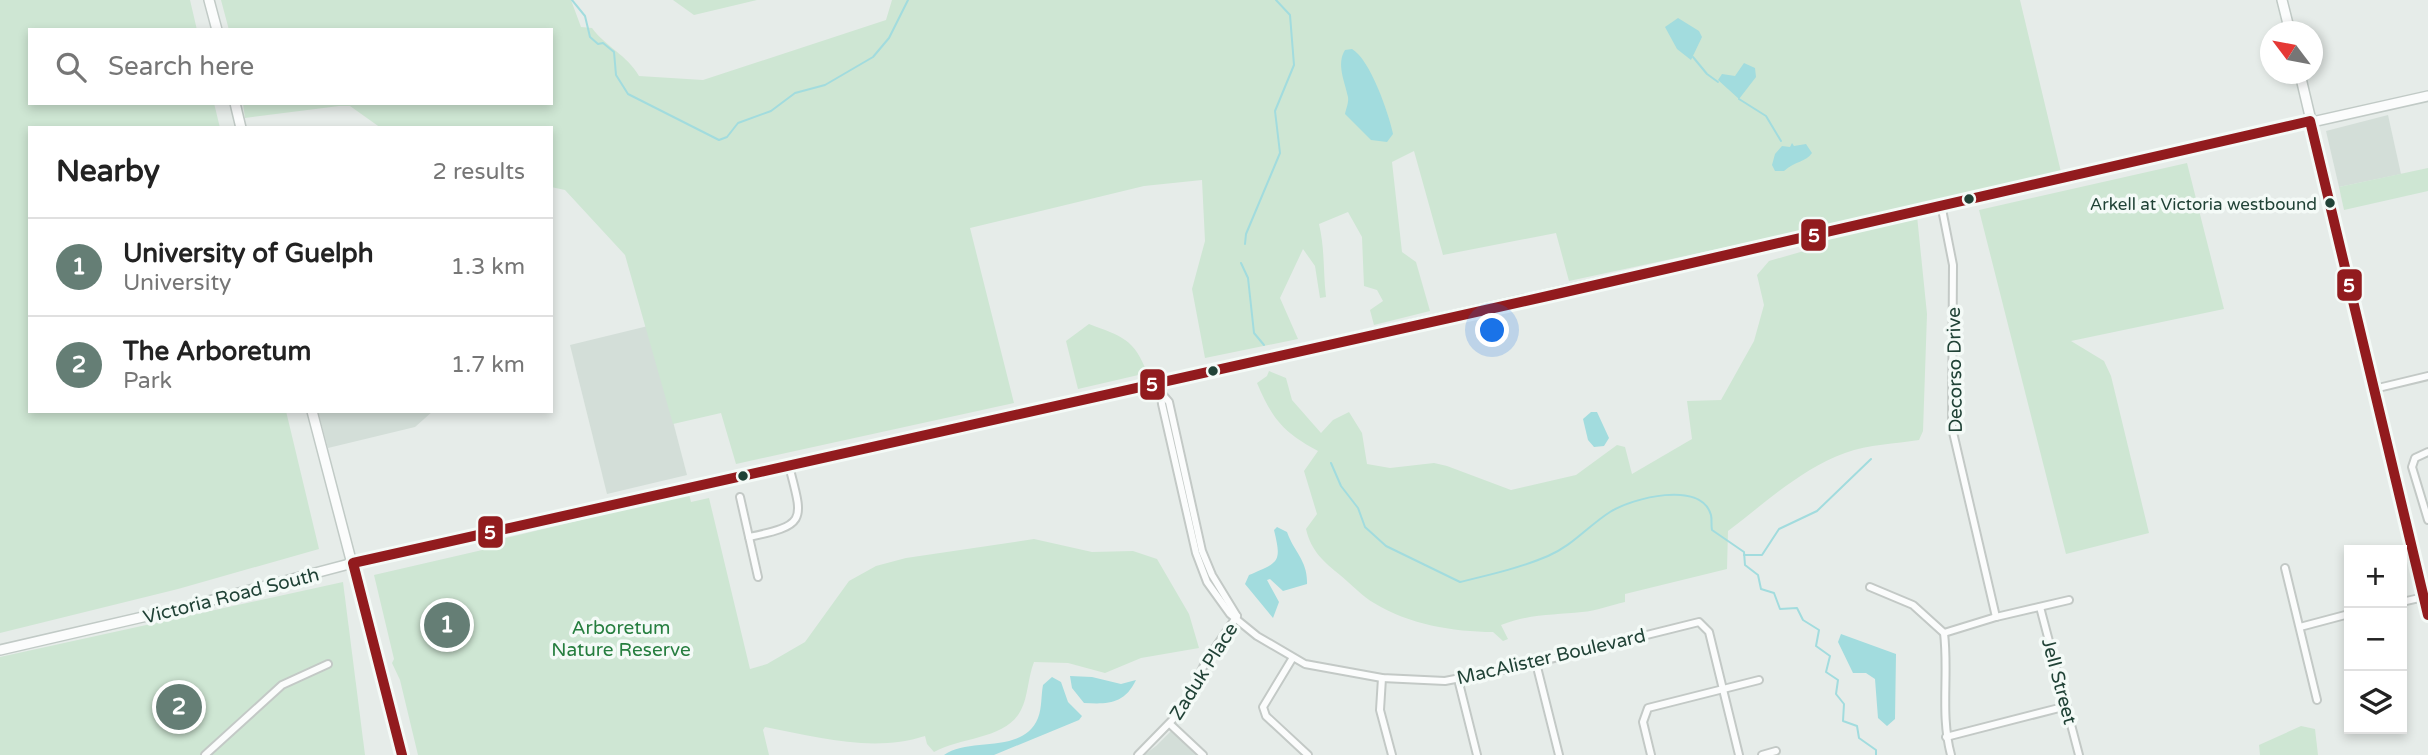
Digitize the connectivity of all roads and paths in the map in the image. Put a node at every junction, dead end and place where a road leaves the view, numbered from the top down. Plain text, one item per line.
1 (209, 0) edge
2 (2282, 0) edge
3 (2287, 21) edge
4 (216, 28) edge
5 (2302, 84) edge
6 (2428, 96) edge
7 (235, 105) edge
8 (2310, 121) junction
9 (241, 126) edge
10 (1941, 204) junction
11 (2428, 376) edge
12 (1160, 383) junction
13 (2374, 389) junction
14 (313, 413) edge
15 (2428, 453) edge
16 (789, 466) junction
17 (740, 497) dead end
18 (2428, 520) edge
19 (749, 537) junction
20 (354, 563) junction
21 (2285, 568) dead end
22 (758, 577) dead end
23 (1870, 587) dead end
24 (2426, 596) edge
25 (2069, 600) dead end
26 (2407, 601) edge
27 (2040, 607) junction
28 (2344, 615) edge
29 (2428, 615) edge
30 (1237, 617) junction
31 (1996, 617) junction
32 (2300, 627) junction
33 (1944, 633) junction
34 (0, 650) edge
35 (1292, 659) junction
36 (1536, 663) junction
37 (328, 664) dead end
38 (1382, 678) junction
39 (1458, 679) junction
40 (1759, 680) dead end
41 (1724, 689) junction
42 (2317, 700) dead end
43 (2067, 706) junction
44 (1171, 724) junction
45 (1946, 737) junction
46 (1776, 751) dead end
47 (205, 755) edge
48 (401, 755) edge
49 (1138, 755) edge
50 (1203, 755) edge
51 (1308, 755) edge
52 (1392, 755) edge
53 (1477, 755) edge
54 (1559, 755) edge
55 (1651, 755) edge
56 (1740, 755) edge
57 (1762, 755) edge
58 (1951, 755) edge
59 (2079, 755) edge

1 - 4 main road
2 - 3 main road
5 - 8 main road
6 - 8 main road, Victoria Road South
7 - 9 main road
8 - 10 main road, Victoria Road South
8 - 13 main road
10 - 12 main road, Victoria Road South
10 - 31 street, Decorso Drive
11 - 13 street
12 - 16 main road, Victoria Road South
12 - 30 street, MacAlister Boulevard
13 - 24 main road
14 - 20 main road
15 - 18 street
16 - 19 street
16 - 20 main road, Victoria Road South
17 - 19 street
19 - 22 street
20 - 34 main road, Victoria Road South
20 - 48 main road
21 - 32 street
23 - 33 street
24 - 26 street
24 - 29 main road
25 - 27 street
27 - 31 street
27 - 43 street, Jell Street
28 - 32 street
30 - 35 street, MacAlister Boulevard
30 - 44 street, Zaduk Place
31 - 33 street
32 - 42 street
33 - 45 street
35 - 38 street, MacAlister Boulevard
35 - 51 street
36 - 39 street, MacAlister Boulevard
36 - 41 street, MacAlister Boulevard
36 - 54 street
37 - 47 street
38 - 39 street, MacAlister Boulevard
38 - 52 street
39 - 53 street
40 - 41 street
41 - 55 street
41 - 56 street, MacAlister Boulevard
43 - 45 street
43 - 59 street, Jell Street
44 - 49 street, Zaduk Place
44 - 50 street
45 - 58 street
46 - 57 street

